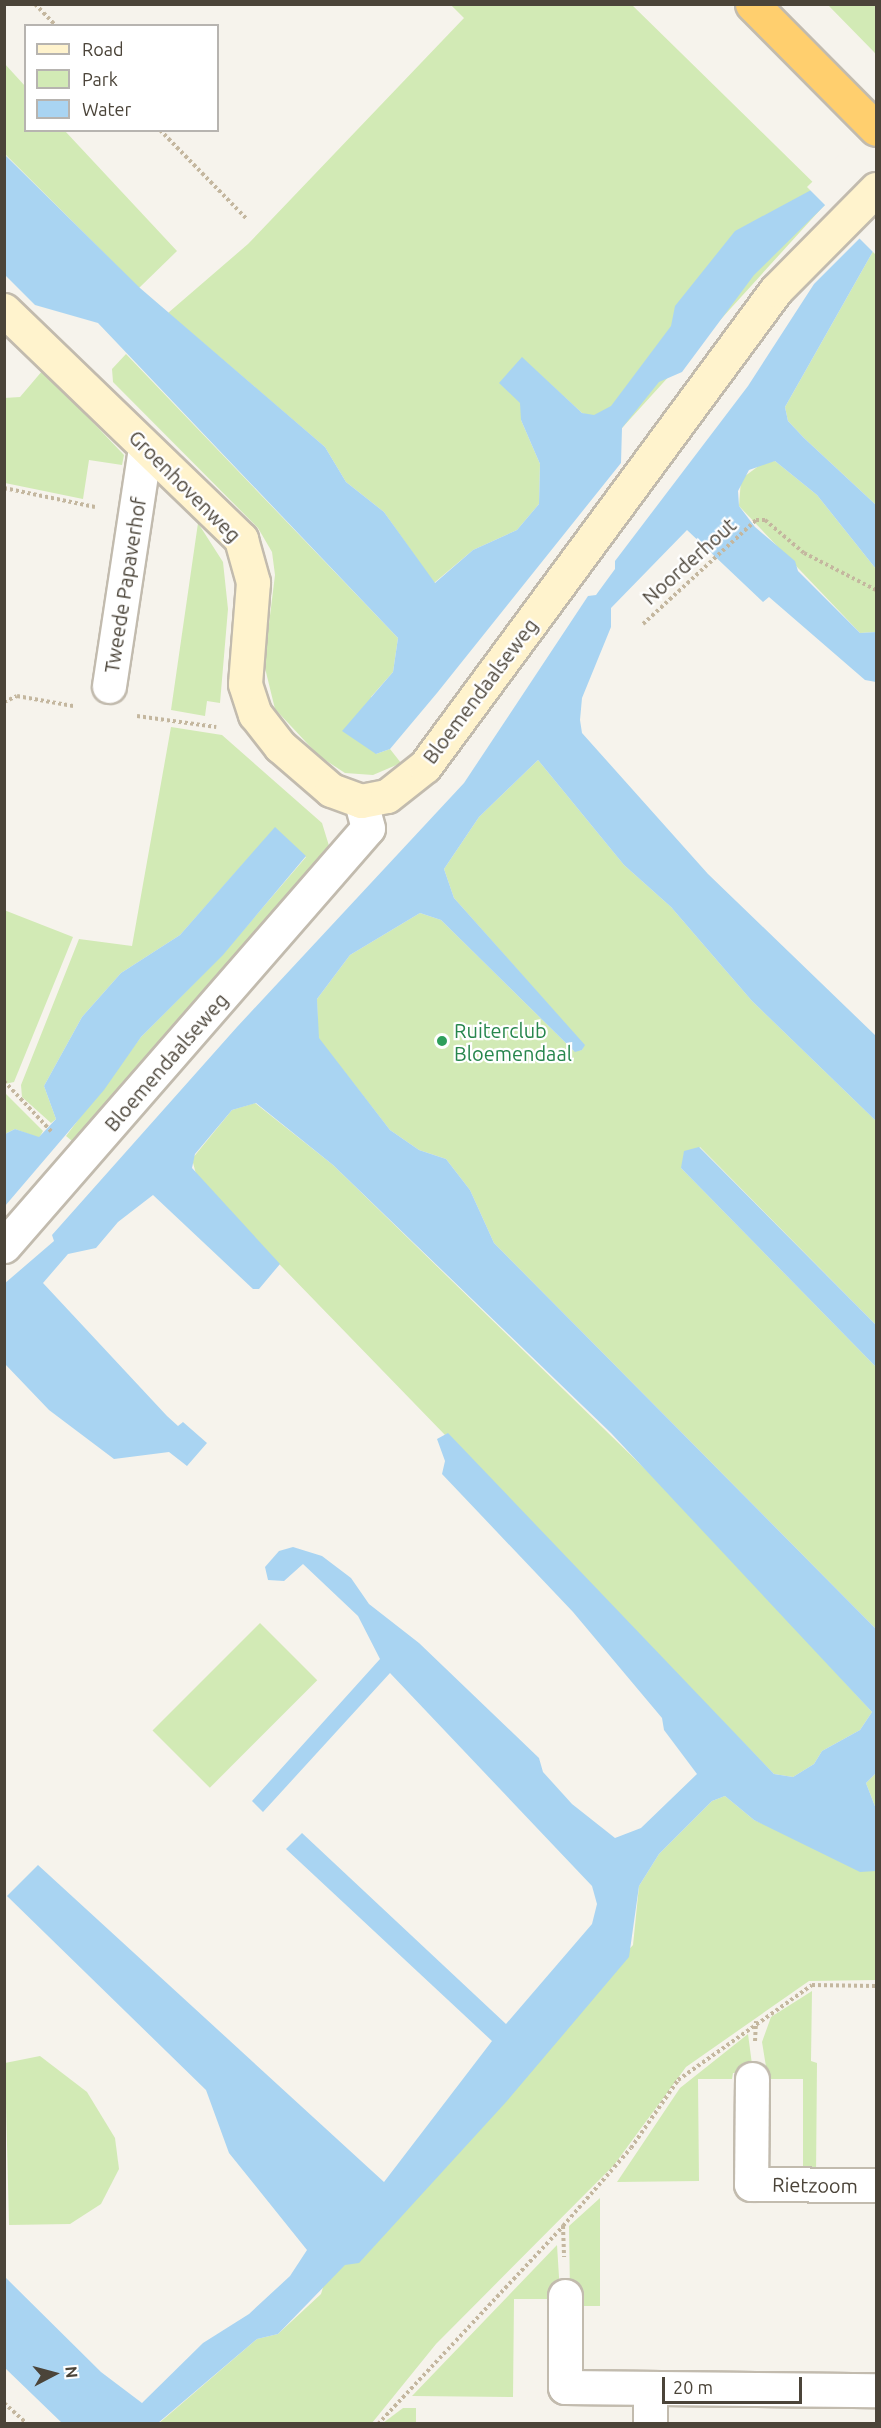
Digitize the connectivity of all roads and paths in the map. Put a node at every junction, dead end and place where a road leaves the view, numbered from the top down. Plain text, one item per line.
1 (36, 4) edge
2 (752, 4) edge
3 (54, 24) edge
4 (871, 123) edge
5 (162, 132) edge
6 (876, 189) edge
7 (246, 218) dead end
8 (4, 310) edge
9 (145, 447) junction
10 (4, 488) edge
11 (137, 513) junction
12 (876, 590) edge
13 (643, 624) dead end
14 (117, 700) joint
15 (4, 702) edge
16 (80, 707) dead end
17 (255, 714) junction
18 (361, 801) junction
19 (4, 1081) edge
20 (47, 1127) dead end
21 (4, 1246) edge
22 (876, 1986) edge
23 (752, 2079) dead end
24 (876, 2185) edge
25 (565, 2296) dead end
26 (650, 2390) junction
27 (876, 2390) edge
28 (4, 2403) edge
29 (27, 2424) edge
30 (378, 2424) edge
31 (650, 2424) edge

1 - 3 path
2 - 4 highway
5 - 7 path
6 - 18 street, Bloemendaalseweg
8 - 9 street, Groenhovenweg
9 - 11 street, Tweede Papaverhof
9 - 17 street, Groenhovenweg
10 - 11 path
11 - 14 street, Tweede Papaverhof
12 - 13 path, Noorderhout
14 - 17 path
15 - 16 path
17 - 18 street, Groenhovenweg
18 - 21 street, Bloemendaalseweg
19 - 20 path
22 - 30 path
23 - 24 street, Rietzoom
25 - 26 street
26 - 27 street
26 - 31 street
28 - 29 path

